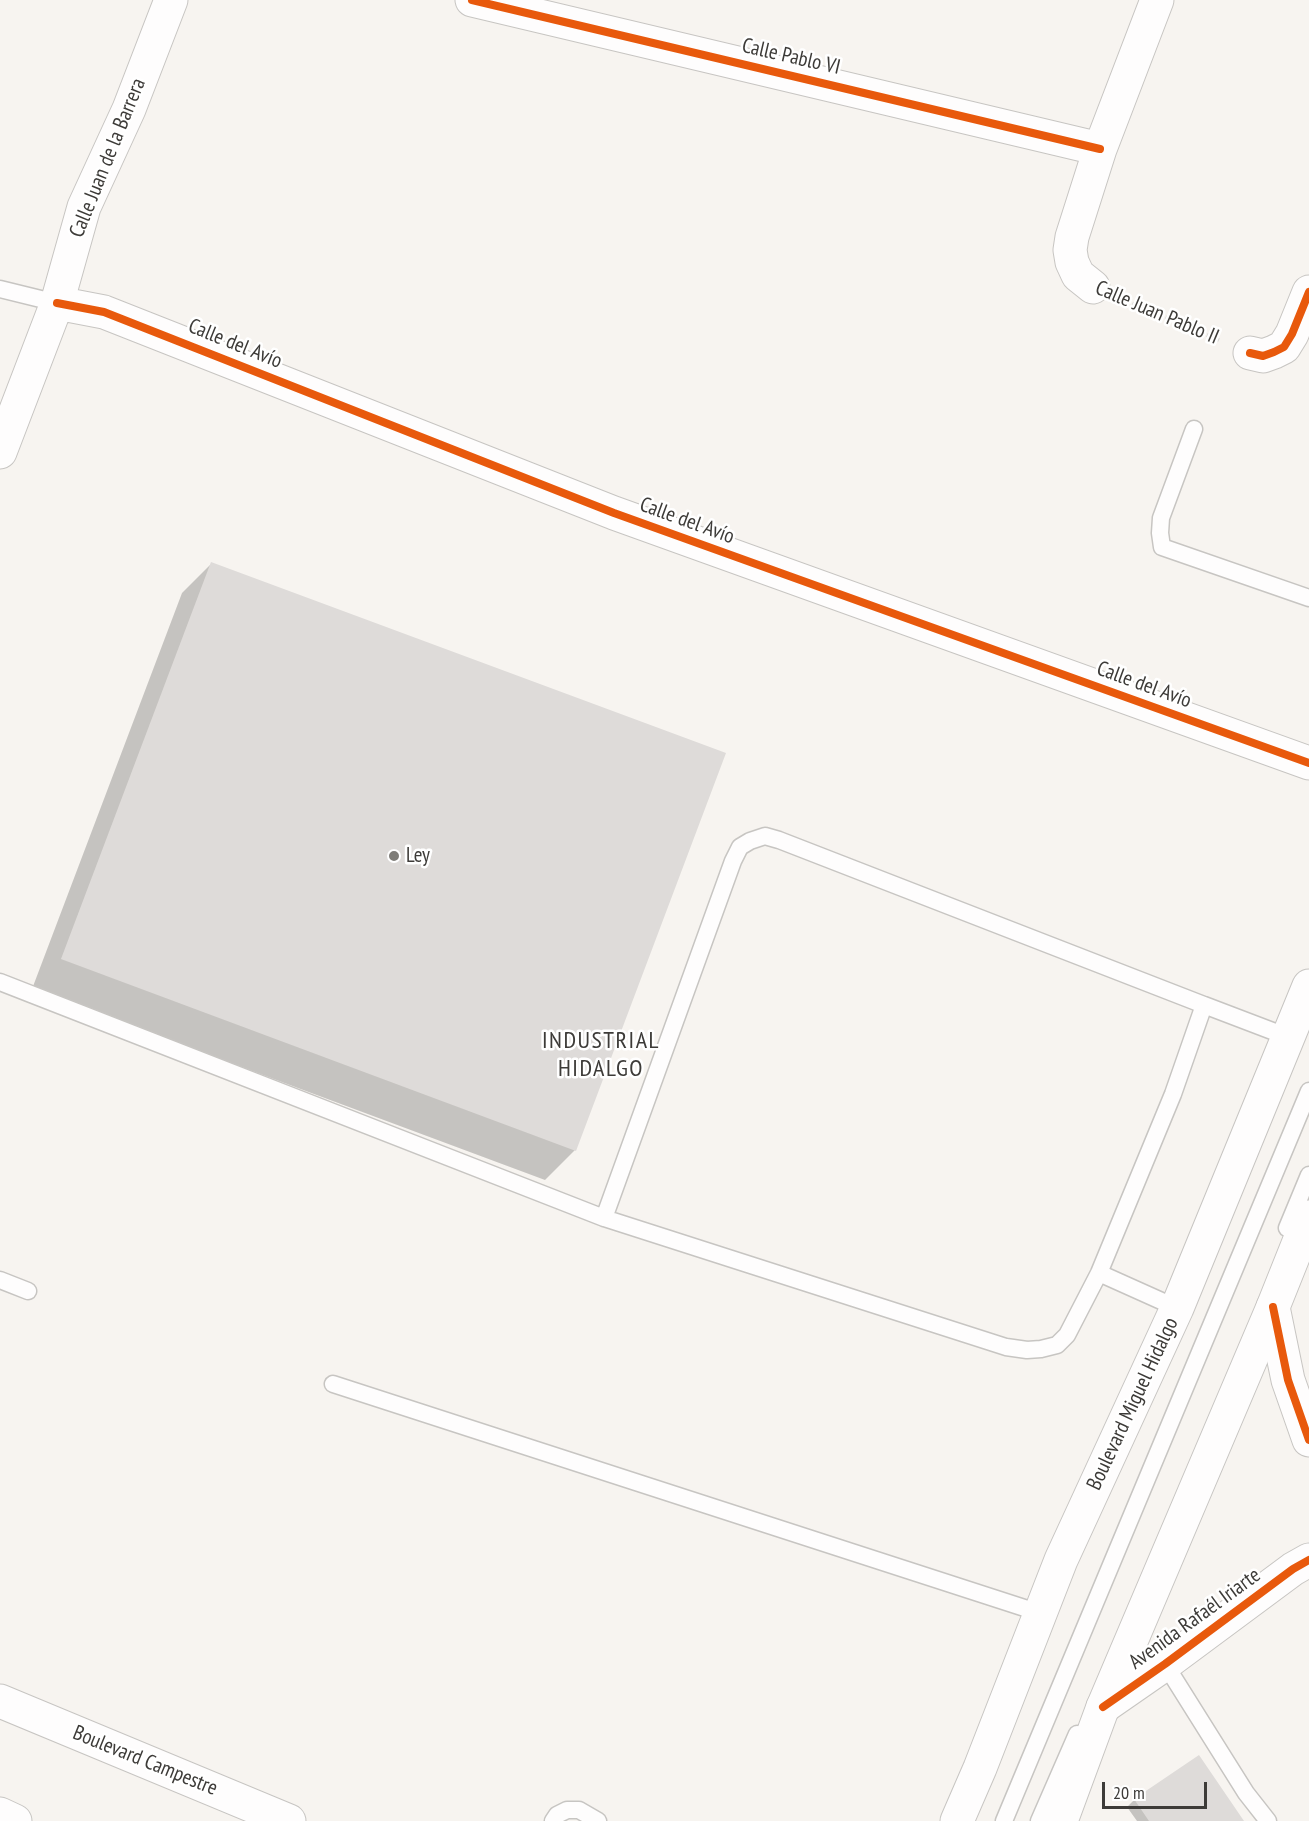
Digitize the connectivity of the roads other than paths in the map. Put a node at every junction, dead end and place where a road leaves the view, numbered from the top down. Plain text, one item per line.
1 (171, 0) edge
2 (472, 0) edge
3 (1157, 0) edge
4 (1100, 149) junction
5 (1093, 287) road end
6 (0, 289) edge
7 (1309, 292) edge
8 (57, 303) junction
9 (1250, 353) road end
10 (1194, 429) dead end
11 (0, 452) edge
12 (1309, 598) edge
13 (1309, 764) edge
14 (0, 982) edge
15 (1309, 986) edge
16 (1204, 1005) junction
17 (1288, 1037) junction
18 (1309, 1091) edge
19 (1309, 1174) edge
20 (1309, 1216) edge
21 (604, 1218) junction
22 (1283, 1239) dead end
23 (1099, 1273) junction
24 (0, 1280) edge
25 (28, 1291) dead end
26 (1178, 1308) junction
27 (1260, 1316) junction
28 (333, 1384) dead end
29 (1309, 1440) edge
30 (1309, 1560) edge
31 (1040, 1613) junction
32 (1165, 1664) junction
33 (0, 1701) edge
34 (1103, 1707) junction
35 (0, 1814) edge
36 (15, 1821) edge
37 (289, 1821) edge
38 (553, 1821) edge
39 (598, 1821) edge
40 (957, 1821) edge
41 (1004, 1821) edge
42 (1040, 1821) edge
43 (1060, 1821) edge
44 (1268, 1821) edge

1 - 8 street, Calle Juan de la Barrera
2 - 4 street, Calle Pablo VI
3 - 4 street, Calle Juan Pablo II
4 - 5 street, Calle Juan Pablo II
6 - 8 lane
7 - 9 street
8 - 11 street, Calle Juan de la Barrera
8 - 13 street, Calle del Avío
10 - 12 lane
14 - 21 lane
15 - 17 street, Boulevard Miguel Hidalgo
16 - 17 lane
16 - 21 lane
16 - 23 lane
17 - 26 street, Boulevard Miguel Hidalgo
18 - 41 lane
19 - 22 lane
20 - 27 street
21 - 23 lane
23 - 26 lane
24 - 25 lane
26 - 31 street, Boulevard Miguel Hidalgo
27 - 29 street
27 - 34 street
27 - 42 lane
28 - 31 lane
30 - 32 street, Avenida Rafaél Iriarte
31 - 40 street, Boulevard Miguel Hidalgo
32 - 34 street, Avenida Rafaél Iriarte
32 - 44 lane
33 - 37 street, Boulevard Campestre
34 - 43 street
35 - 36 street
38 - 39 lane

